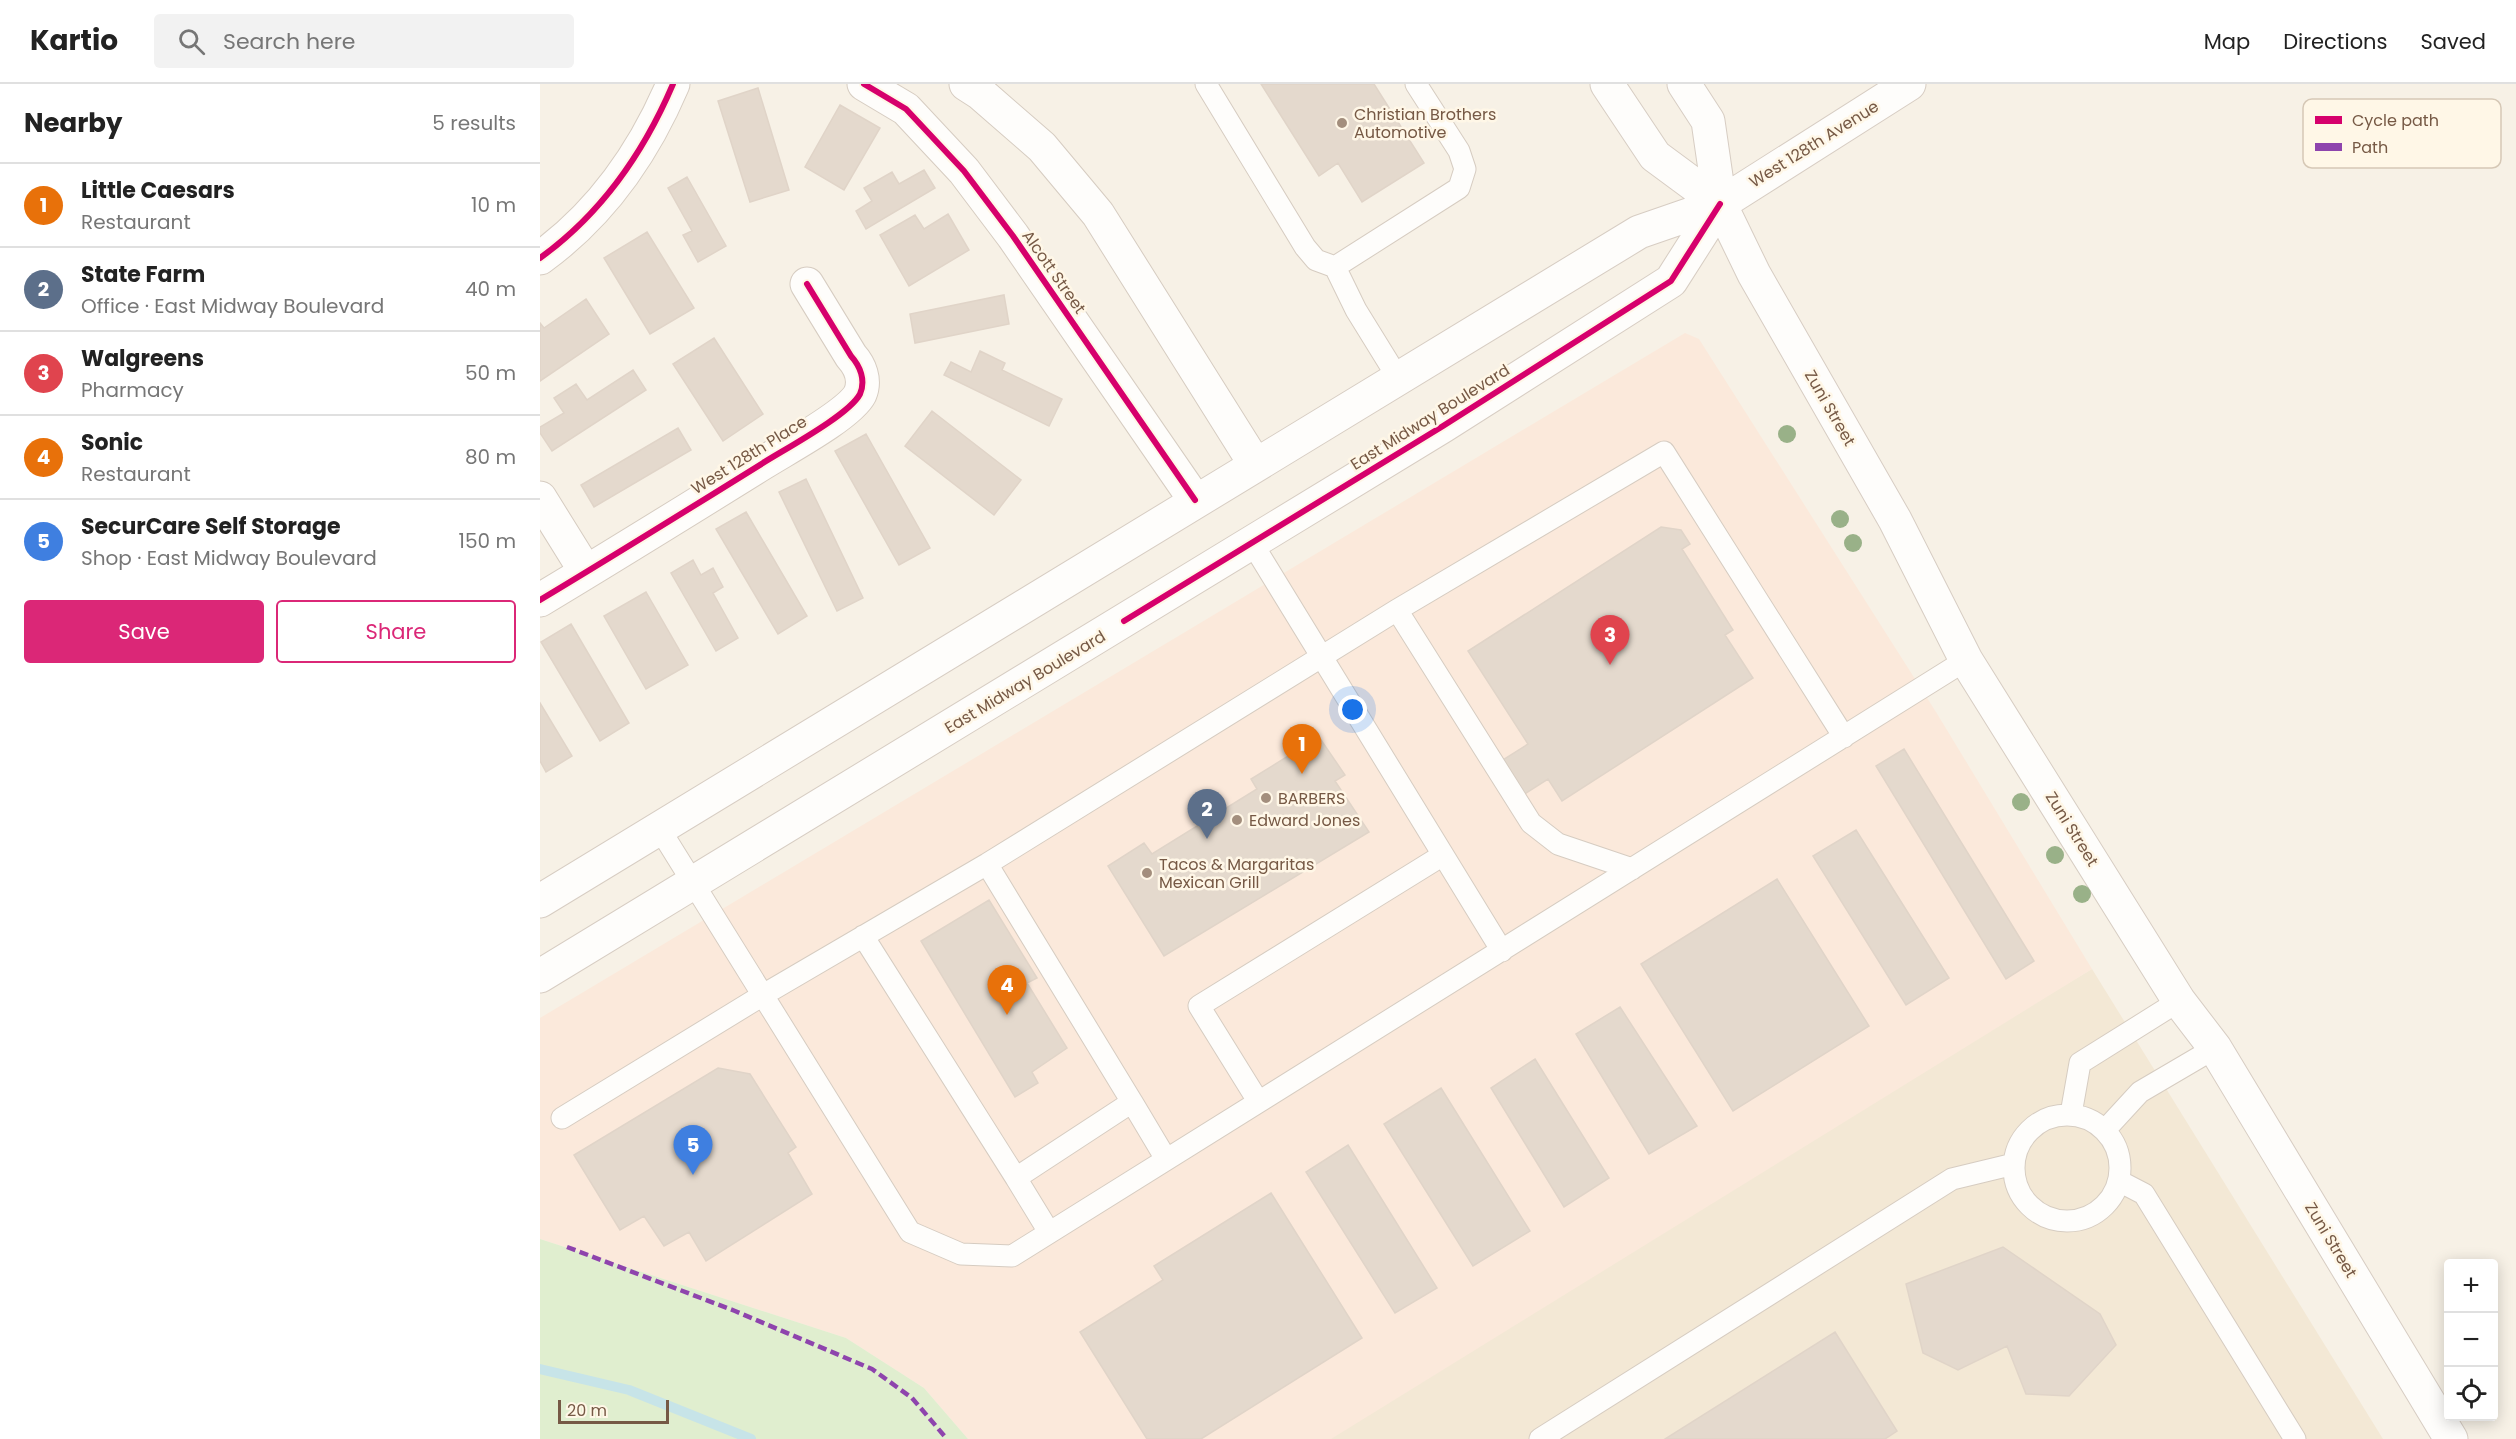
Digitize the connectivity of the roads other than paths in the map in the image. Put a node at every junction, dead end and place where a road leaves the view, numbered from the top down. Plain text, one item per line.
1 (673, 84) edge
2 (864, 84) edge
3 (966, 84) edge
4 (1206, 84) edge
5 (1416, 84) edge
6 (1607, 84) edge
7 (1684, 84) edge
8 (1909, 84) edge
9 (1720, 204) junction
10 (540, 258) edge
11 (1335, 267) junction
12 (807, 284) dead end
13 (1398, 378) junction
14 (1255, 465) junction
15 (540, 498) edge
16 (1196, 500) junction
17 (1252, 543) junction
18 (586, 572) junction
19 (540, 600) edge
20 (1397, 610) junction
21 (1321, 656) junction
22 (1966, 660) junction
23 (1844, 737) junction
24 (659, 828) junction
25 (1443, 855) junction
26 (987, 864) junction
27 (1632, 869) junction
28 (694, 884) junction
29 (540, 901) edge
30 (863, 936) junction
31 (1502, 951) junction
32 (540, 976) edge
33 (763, 995) junction
34 (2179, 1001) junction
35 (2215, 1048) junction
36 (1258, 1101) junction
37 (1132, 1102) junction
38 (2071, 1114) junction
39 (562, 1118) dead end
40 (2106, 1130) junction
41 (1166, 1159) junction
42 (2014, 1164) junction
43 (1016, 1178) junction
44 (2119, 1181) junction
45 (1049, 1232) junction
46 (1540, 1439) edge
47 (2295, 1439) edge
48 (2451, 1439) edge

1 - 10 main road
2 - 16 main road, Alcott Street
3 - 14 main road
4 - 11 lane
5 - 11 lane
6 - 9 main road, Zuni Street
7 - 9 main road, Zuni Street
8 - 9 main road, West 128th Avenue
9 - 13 main road
9 - 17 main road, East Midway Boulevard
9 - 22 main road, Zuni Street
11 - 13 lane
12 - 18 main road, West 128th Place
13 - 14 main road
14 - 16 main road
15 - 18 main road
16 - 24 main road
17 - 21 lane
17 - 28 main road, East Midway Boulevard
18 - 19 main road, West 128th Place
20 - 21 lane
20 - 23 lane
20 - 27 lane
21 - 25 lane
21 - 26 lane
22 - 23 lane
22 - 34 main road, Zuni Street
23 - 27 lane
24 - 28 lane
24 - 29 main road
25 - 31 lane
25 - 36 lane
26 - 30 lane
26 - 37 lane
27 - 31 lane
28 - 32 main road, East Midway Boulevard
28 - 33 lane
30 - 33 lane
30 - 43 lane
31 - 36 lane
33 - 39 lane
33 - 45 lane
34 - 35 main road, Zuni Street
34 - 38 lane
35 - 40 lane
35 - 48 main road, Zuni Street
36 - 41 lane
37 - 41 lane
37 - 43 lane
38 - 40 lane
38 - 42 lane
40 - 44 lane
41 - 45 lane
42 - 44 lane
42 - 46 lane
43 - 45 lane
44 - 47 lane

